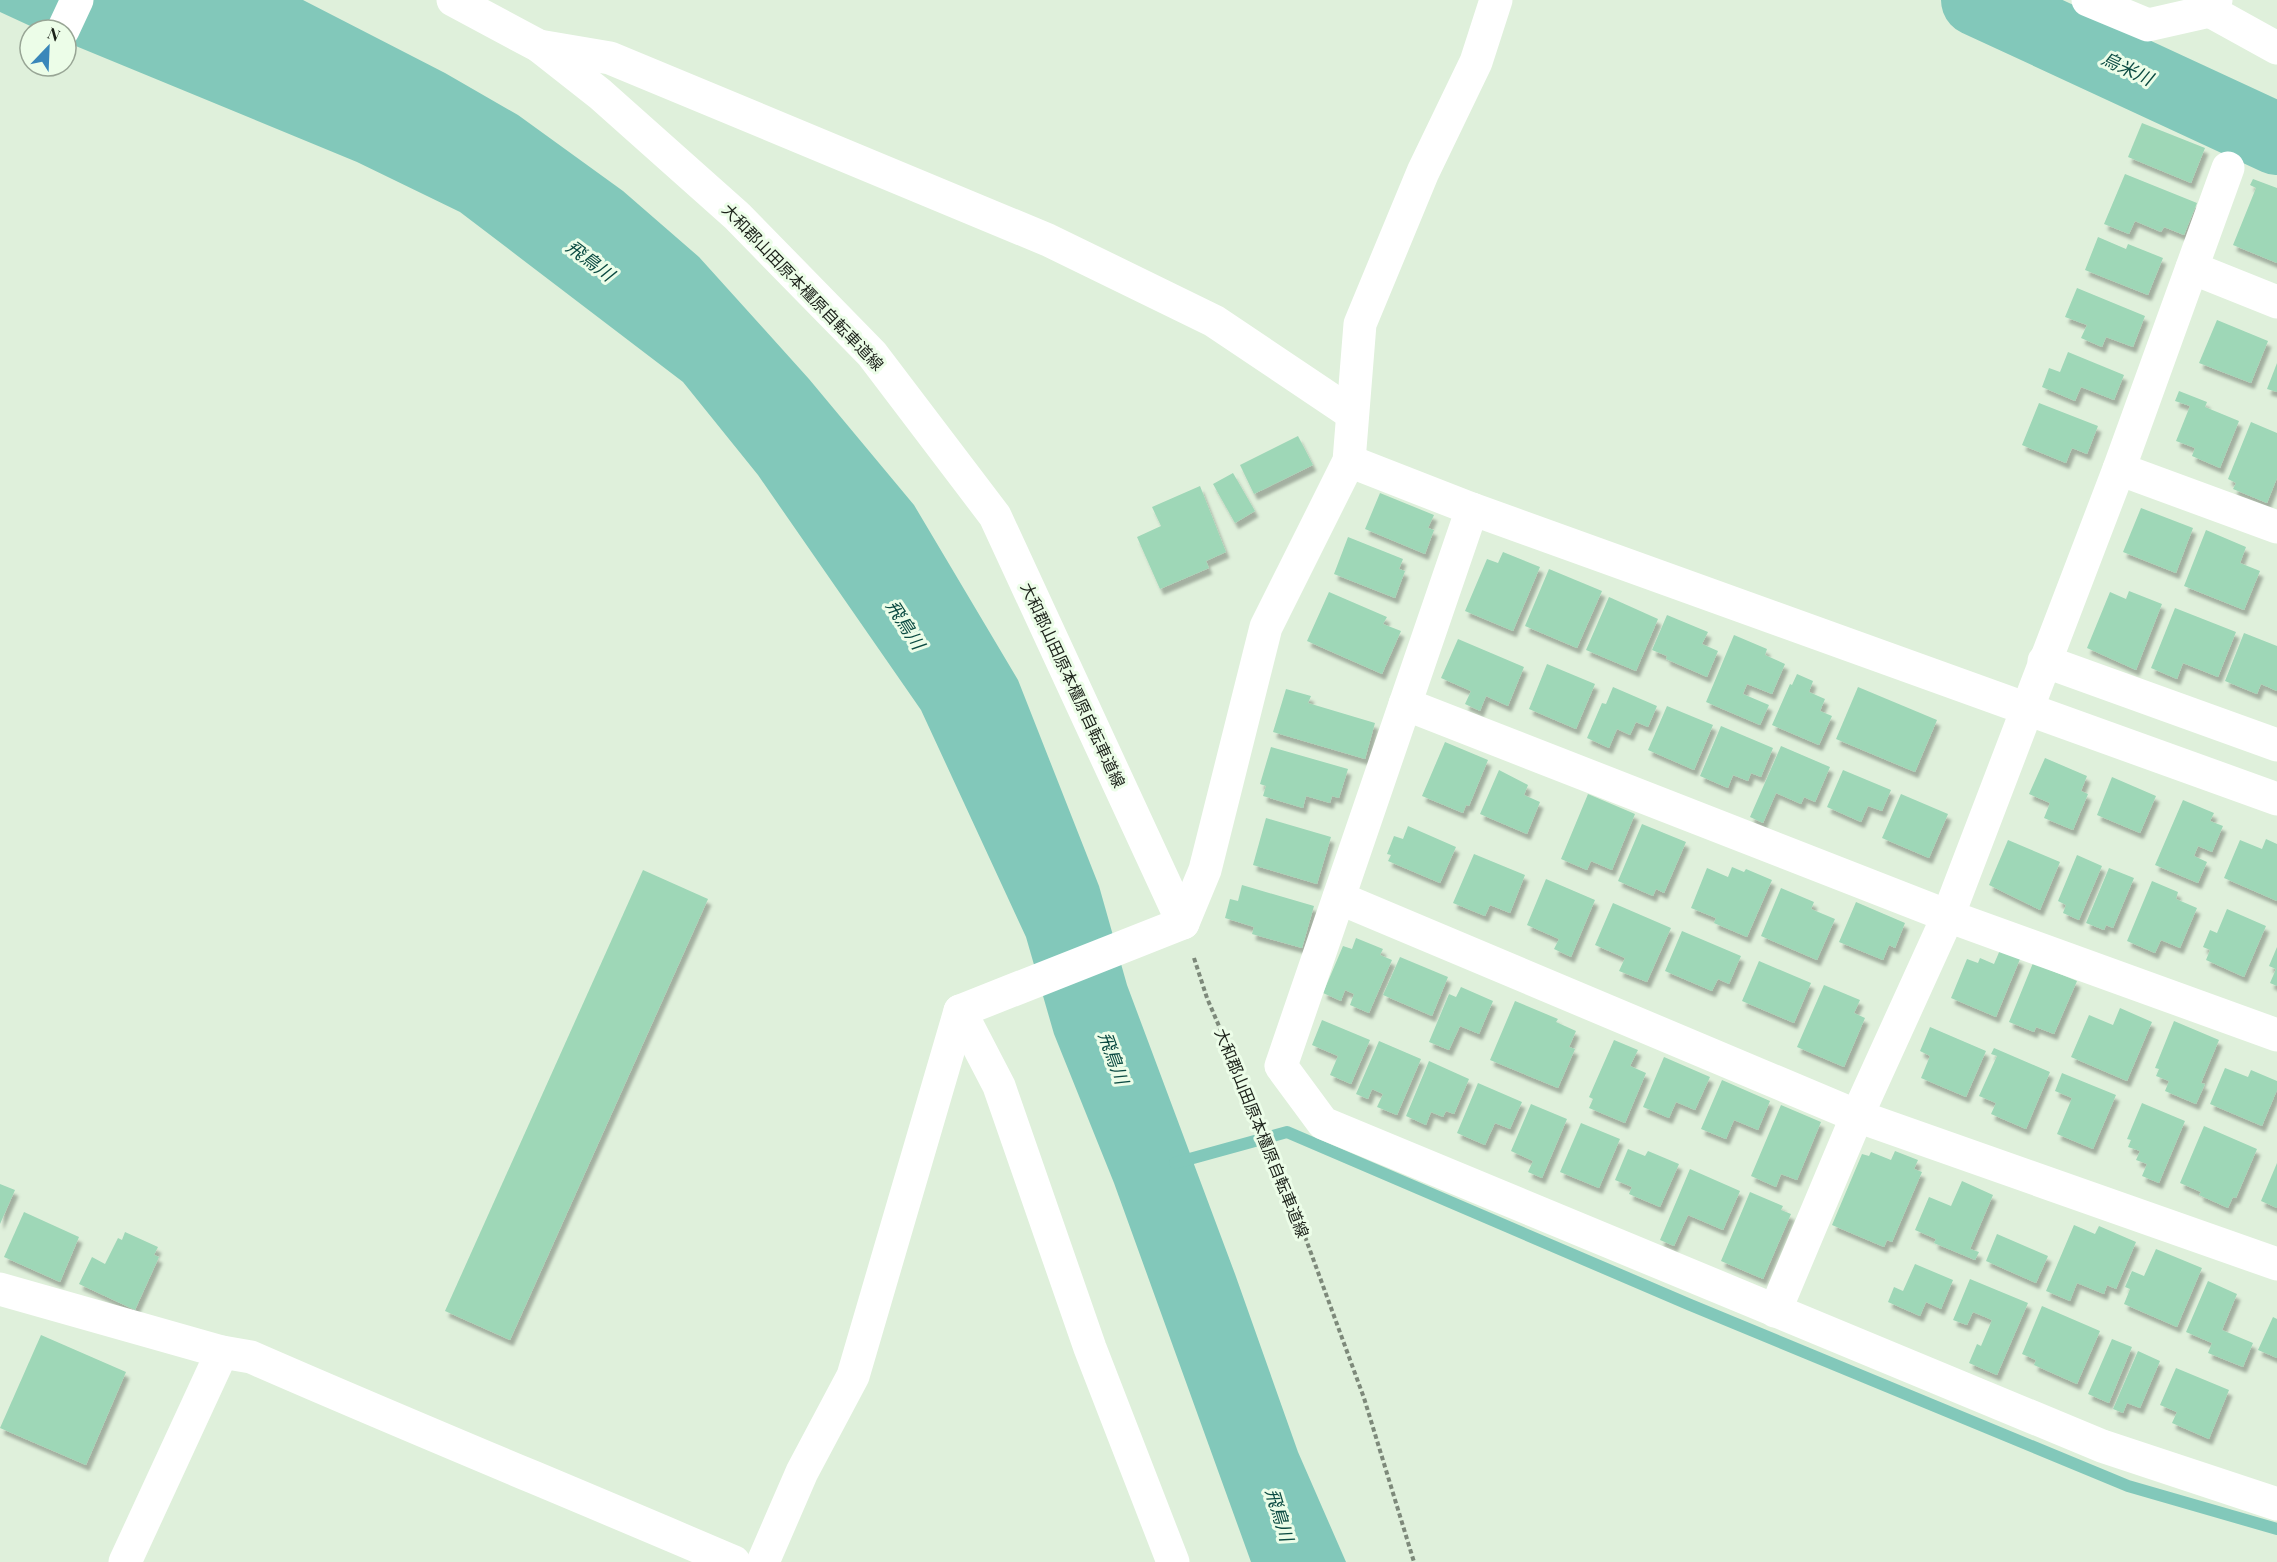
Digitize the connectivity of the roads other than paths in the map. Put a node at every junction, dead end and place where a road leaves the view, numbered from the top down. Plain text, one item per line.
1 (77, 0) edge
2 (453, 0) edge
3 (1496, 0) edge
4 (2088, 0) edge
5 (2213, 6) edge
6 (69, 18) edge
7 (538, 46) junction
8 (2277, 48) edge
9 (2228, 168) dead end
10 (2192, 268) junction
11 (2277, 302) edge
12 (1351, 413) junction
13 (1349, 461) junction
14 (2119, 469) junction
15 (1472, 509) junction
16 (2277, 527) edge
17 (2044, 661) junction
18 (1406, 705) junction
19 (2026, 707) junction
20 (2277, 745) edge
21 (2277, 799) edge
22 (1339, 898) junction
23 (1948, 916) junction
24 (1176, 927) junction
25 (969, 1006) junction
26 (2277, 1035) edge
27 (1857, 1116) junction
28 (2277, 1264) edge
29 (0, 1289) edge
30 (1775, 1311) junction
31 (222, 1352) junction
32 (2277, 1504) edge
33 (125, 1562) edge
34 (734, 1562) edge
35 (763, 1562) edge
36 (1173, 1562) edge

1 - 6 street
2 - 7 street, 大和郡山田原本橿原自転車道線
3 - 12 street
4 - 5 street
5 - 8 street
7 - 12 street
7 - 24 street, 大和郡山田原本橿原自転車道線
9 - 10 street
10 - 11 street
10 - 14 street
12 - 13 street
13 - 15 street
13 - 24 street
14 - 16 street
14 - 17 street
15 - 18 street
15 - 19 street
17 - 19 street
17 - 20 street
18 - 22 street
18 - 23 street
19 - 21 street
19 - 23 street
22 - 27 street
22 - 30 street
23 - 26 street
23 - 27 street
24 - 25 street
25 - 35 street
25 - 36 street
27 - 28 street
27 - 30 street
29 - 31 street
30 - 32 street
31 - 33 street
31 - 34 street

